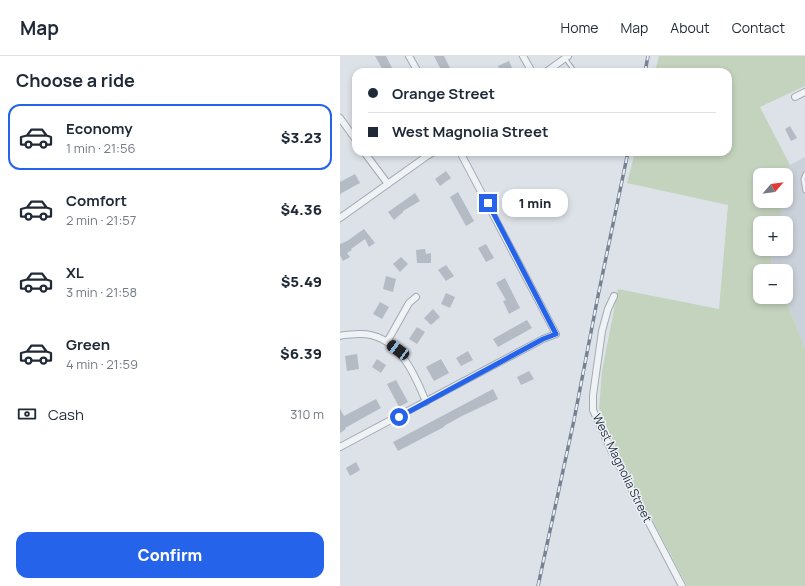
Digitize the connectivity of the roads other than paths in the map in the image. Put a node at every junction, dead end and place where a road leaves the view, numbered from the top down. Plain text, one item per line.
1 (409, 56) edge
2 (523, 56) edge
3 (567, 57) edge
4 (416, 68) edge
5 (530, 68) edge
6 (552, 68) edge
7 (573, 68) edge
8 (805, 92) edge
9 (795, 97) dead end
10 (340, 118) edge
11 (352, 134) edge
12 (367, 156) edge
13 (427, 156) edge
14 (462, 156) edge
15 (805, 174) edge
16 (388, 184) junction
17 (805, 191) edge
18 (340, 218) edge
19 (614, 296) dead end
20 (416, 297) dead end
21 (340, 336) edge
22 (387, 342) junction
23 (426, 402) junction
24 (340, 447) edge
25 (682, 586) edge

1 - 4 street
2 - 5 street
3 - 6 street
3 - 7 lane
8 - 9 street
10 - 11 street
12 - 16 street
13 - 16 street
14 - 23 street
15 - 17 lane
16 - 18 street
19 - 25 street, West Magnolia Street
20 - 22 street
21 - 22 street
22 - 23 street
23 - 24 street

